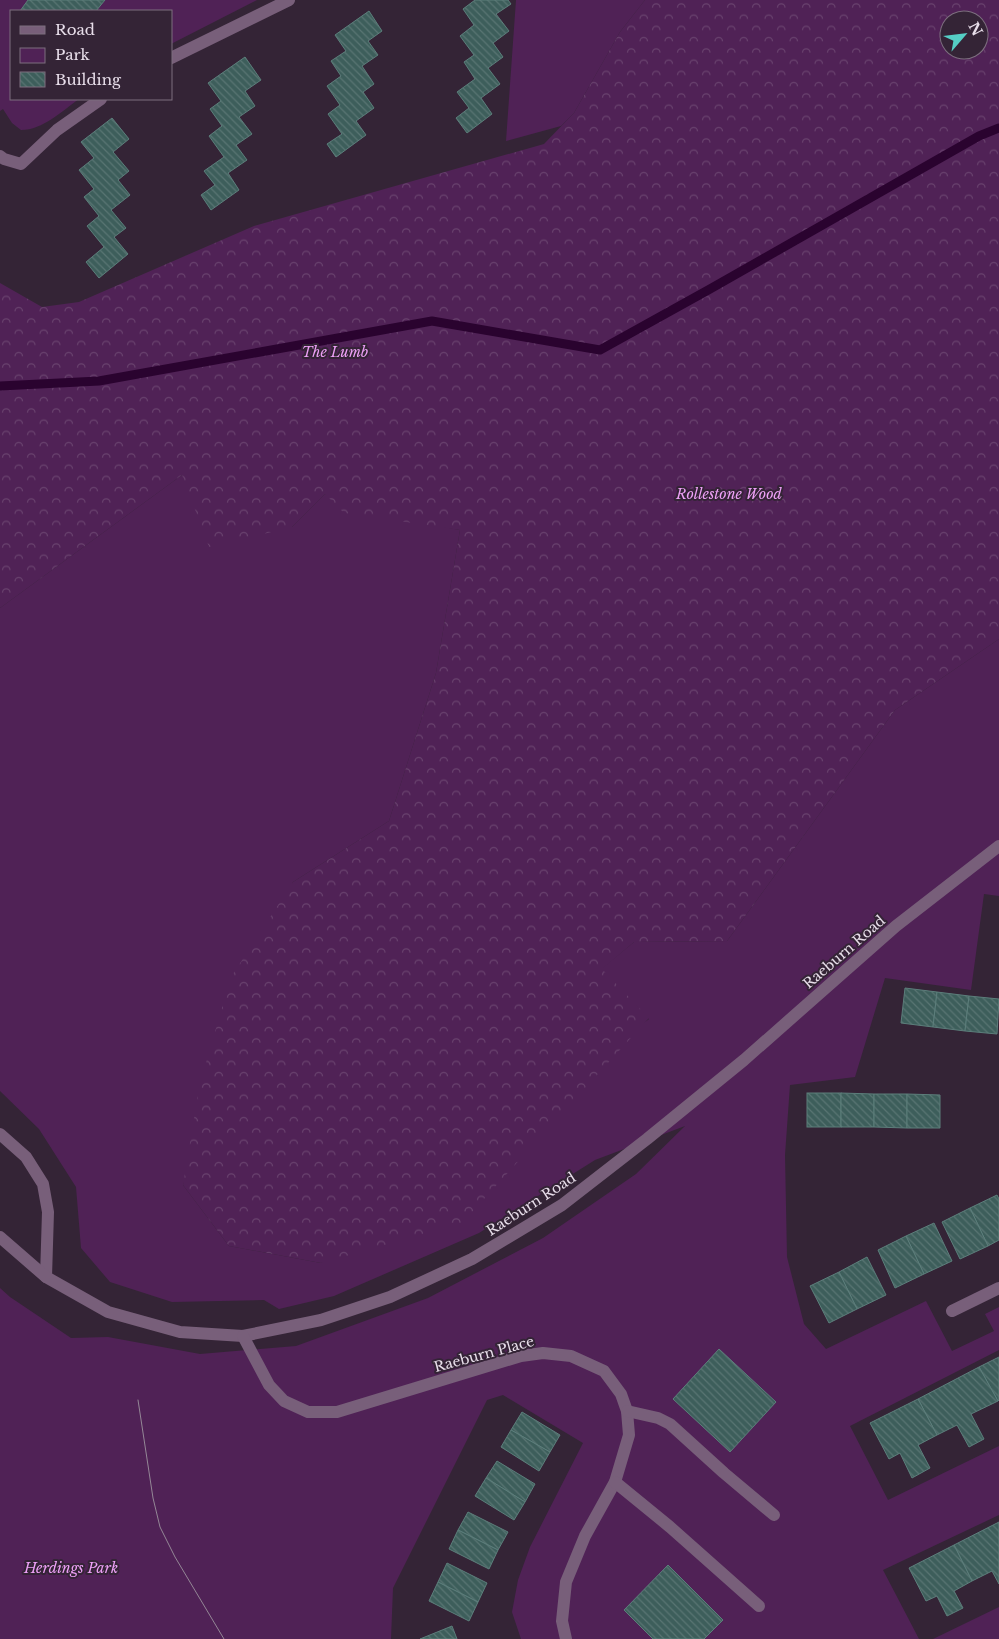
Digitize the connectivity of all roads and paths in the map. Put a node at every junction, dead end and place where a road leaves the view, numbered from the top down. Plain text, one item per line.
1 (289, 0) edge
2 (172, 58) edge
3 (100, 100) edge
4 (0, 156) edge
5 (999, 846) edge
6 (0, 1134) edge
7 (0, 1238) edge
8 (46, 1277) junction
9 (999, 1288) edge
10 (952, 1311) dead end
11 (243, 1336) junction
12 (626, 1411) junction
13 (615, 1482) junction
14 (774, 1515) dead end
15 (759, 1606) dead end
16 (566, 1639) edge

1 - 2 street
3 - 4 street
5 - 11 street, Raeburn Road
6 - 8 street
7 - 8 street, Raeburn Road
8 - 11 street, Raeburn Road
9 - 10 street
11 - 12 street, Raeburn Place
12 - 13 street, Raeburn Place
12 - 14 street
13 - 15 street
13 - 16 street, Raeburn Place

